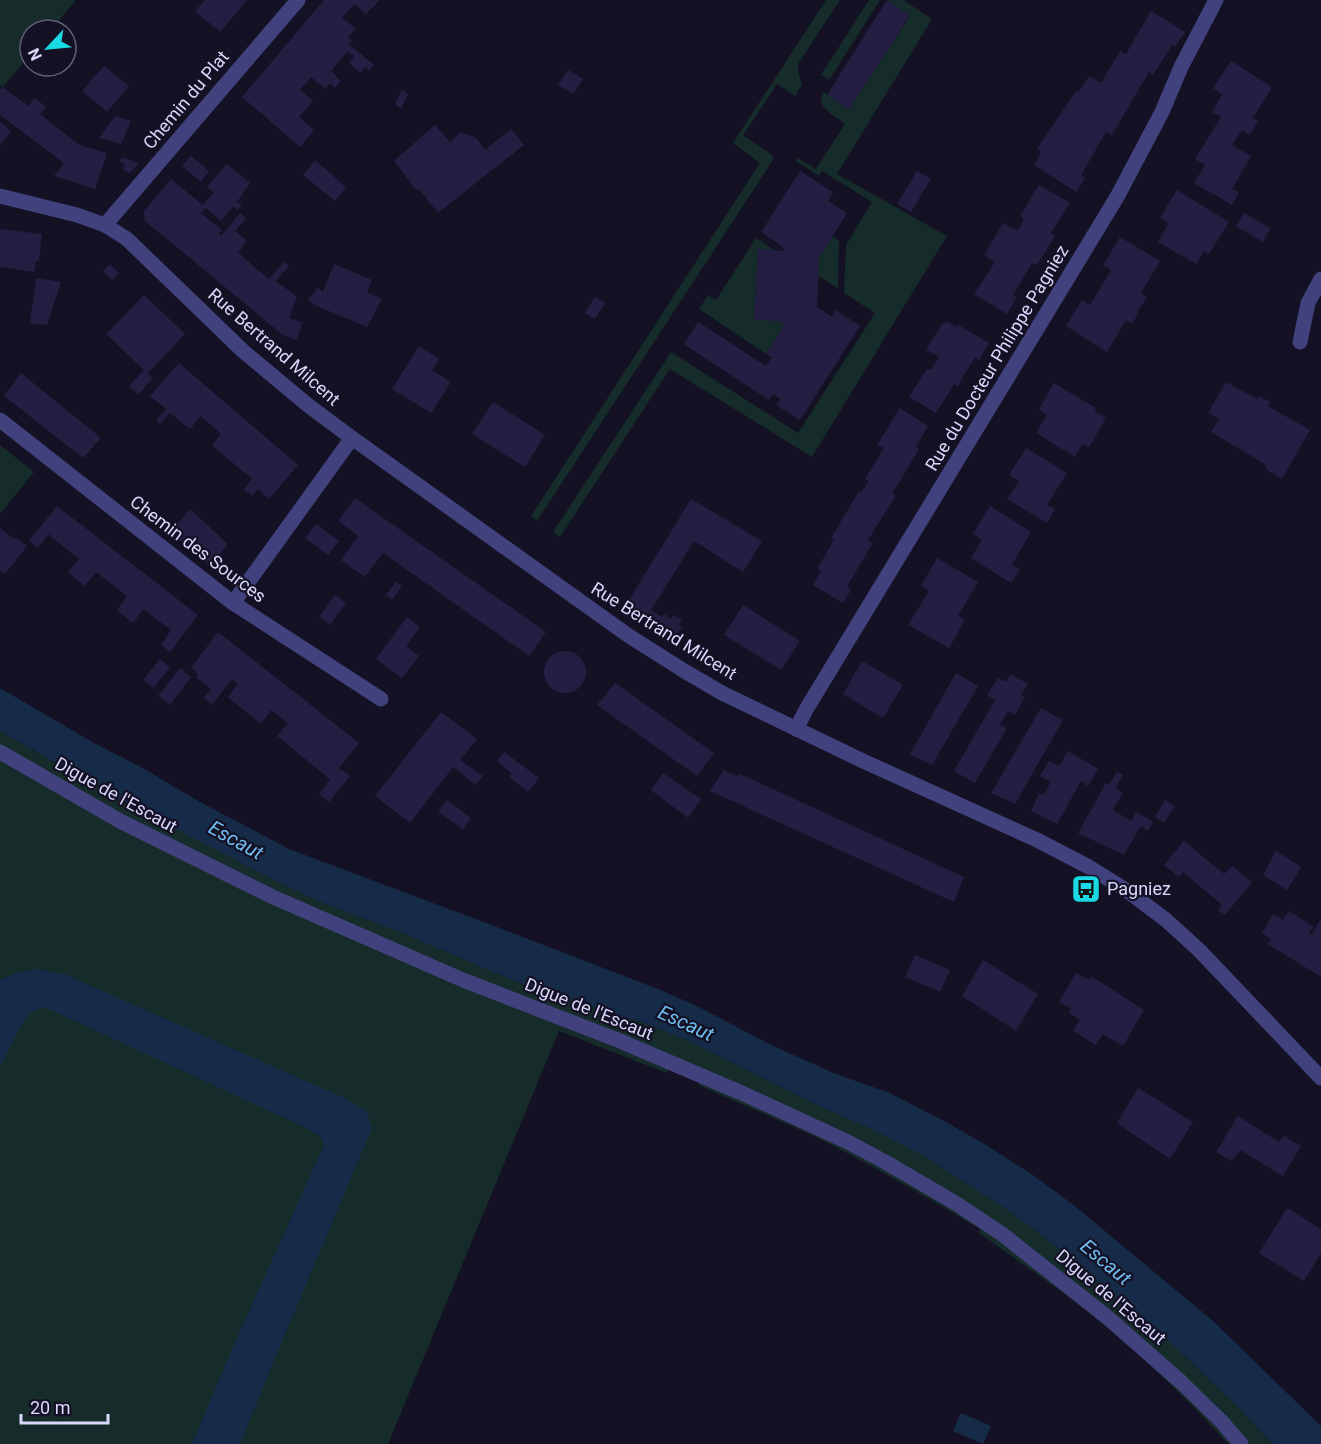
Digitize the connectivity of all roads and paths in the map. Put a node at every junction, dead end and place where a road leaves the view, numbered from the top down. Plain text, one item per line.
1 (298, 0) edge
2 (1216, 0) edge
3 (0, 196) edge
4 (105, 225) junction
5 (1321, 279) edge
6 (1300, 342) dead end
7 (0, 420) edge
8 (351, 438) junction
9 (233, 603) junction
10 (381, 699) dead end
11 (796, 729) junction
12 (0, 752) edge
13 (1321, 1078) edge
14 (1241, 1444) edge

1 - 4 street, Chemin du Plat
2 - 11 street, Rue du Docteur Philippe Pagniez
3 - 4 street, Rue Bertrand Milcent
4 - 8 street, Rue Bertrand Milcent
5 - 6 street
7 - 9 street, Chemin des Sources
8 - 9 street
8 - 11 street, Rue Bertrand Milcent
9 - 10 street, Chemin des Sources
11 - 13 street, Rue Bertrand Milcent
12 - 14 street, Digue de l'Escaut

